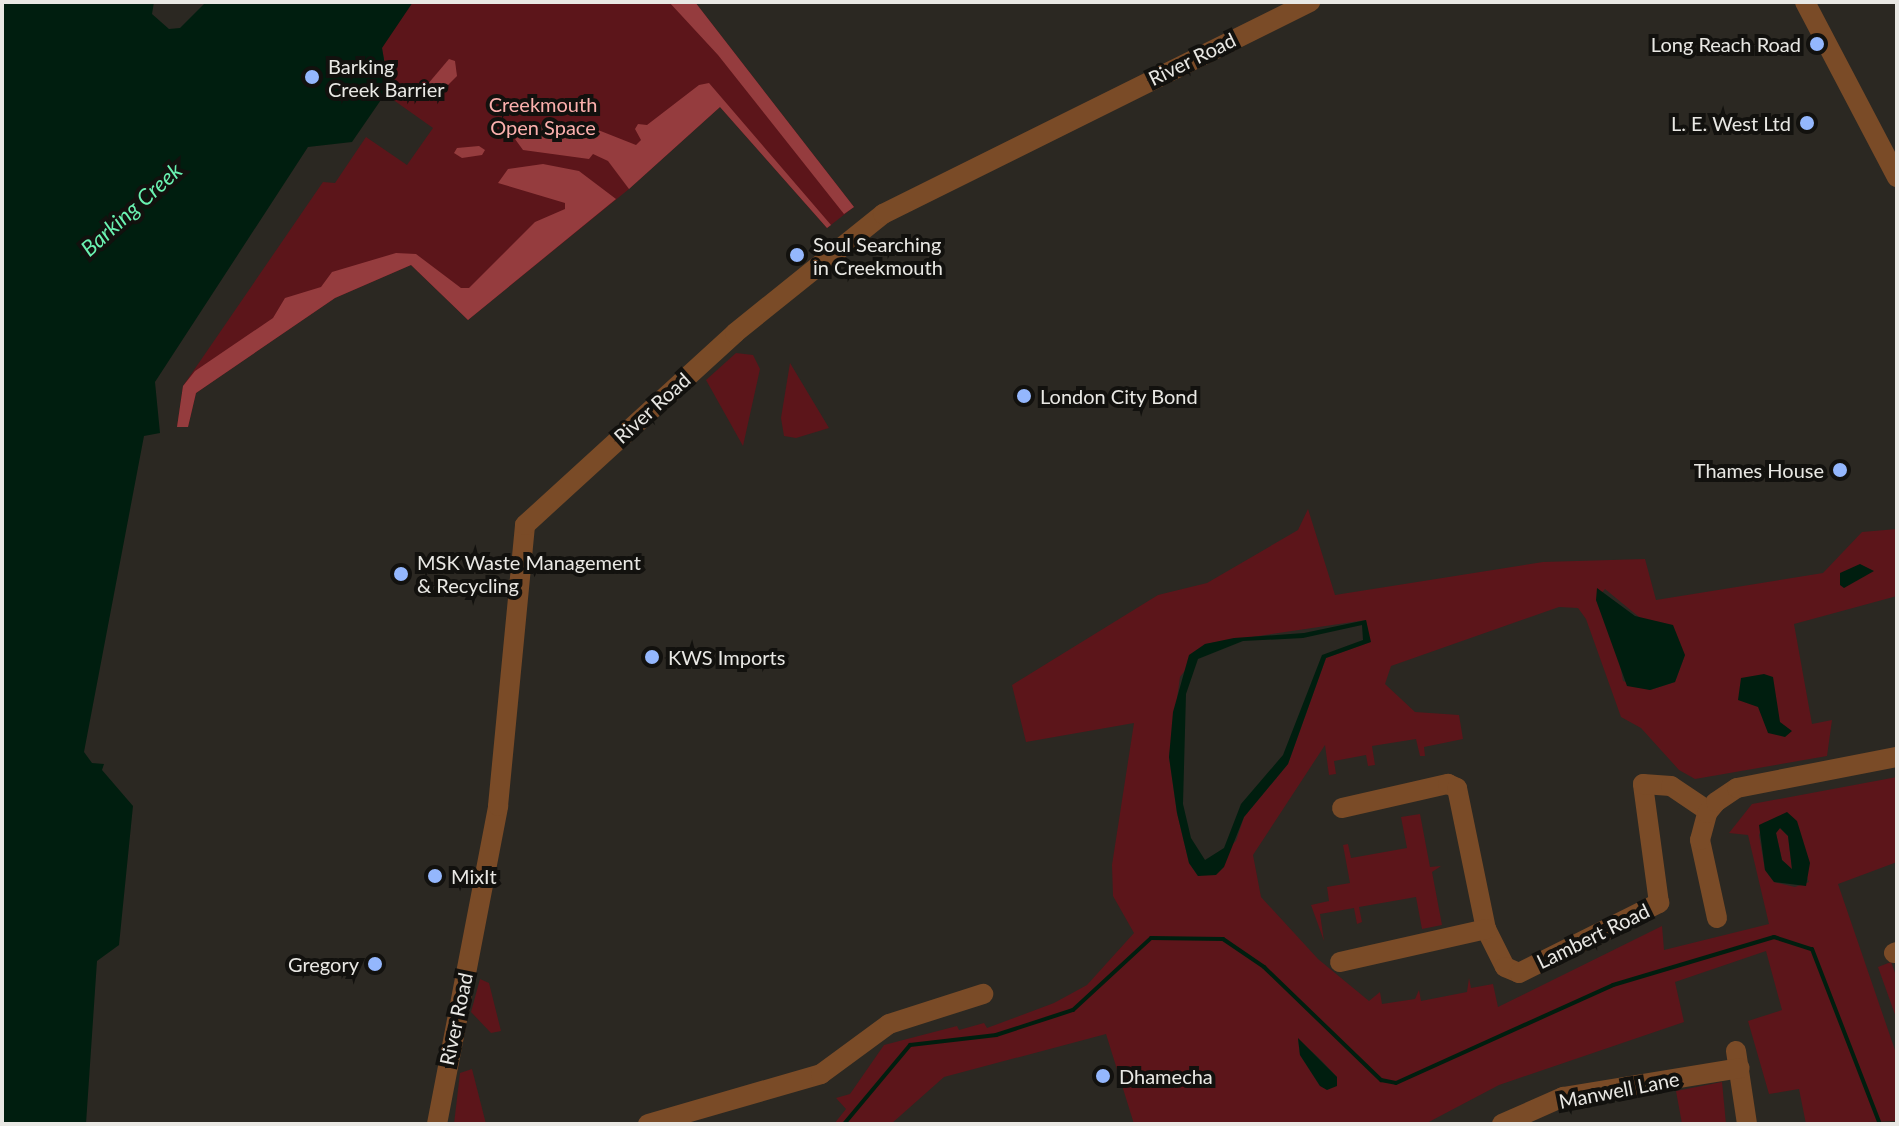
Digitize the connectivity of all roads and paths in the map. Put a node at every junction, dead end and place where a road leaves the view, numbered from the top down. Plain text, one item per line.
1 (1310, 2) edge
2 (1805, 2) edge
3 (1897, 177) edge
4 (1897, 757) edge
5 (1342, 808) dead end
6 (1708, 811) junction
7 (1717, 918) dead end
8 (1486, 929) junction
9 (1340, 962) dead end
10 (983, 994) dead end
11 (437, 1124) edge
12 (648, 1124) edge
13 (1502, 1124) edge
14 (1747, 1124) edge

1 - 11 street, River Road
2 - 3 street
4 - 6 street
5 - 8 street, Lambert Road
6 - 7 street
6 - 8 street, Lambert Road
8 - 9 street
10 - 12 street
13 - 14 street, Manwell Lane

